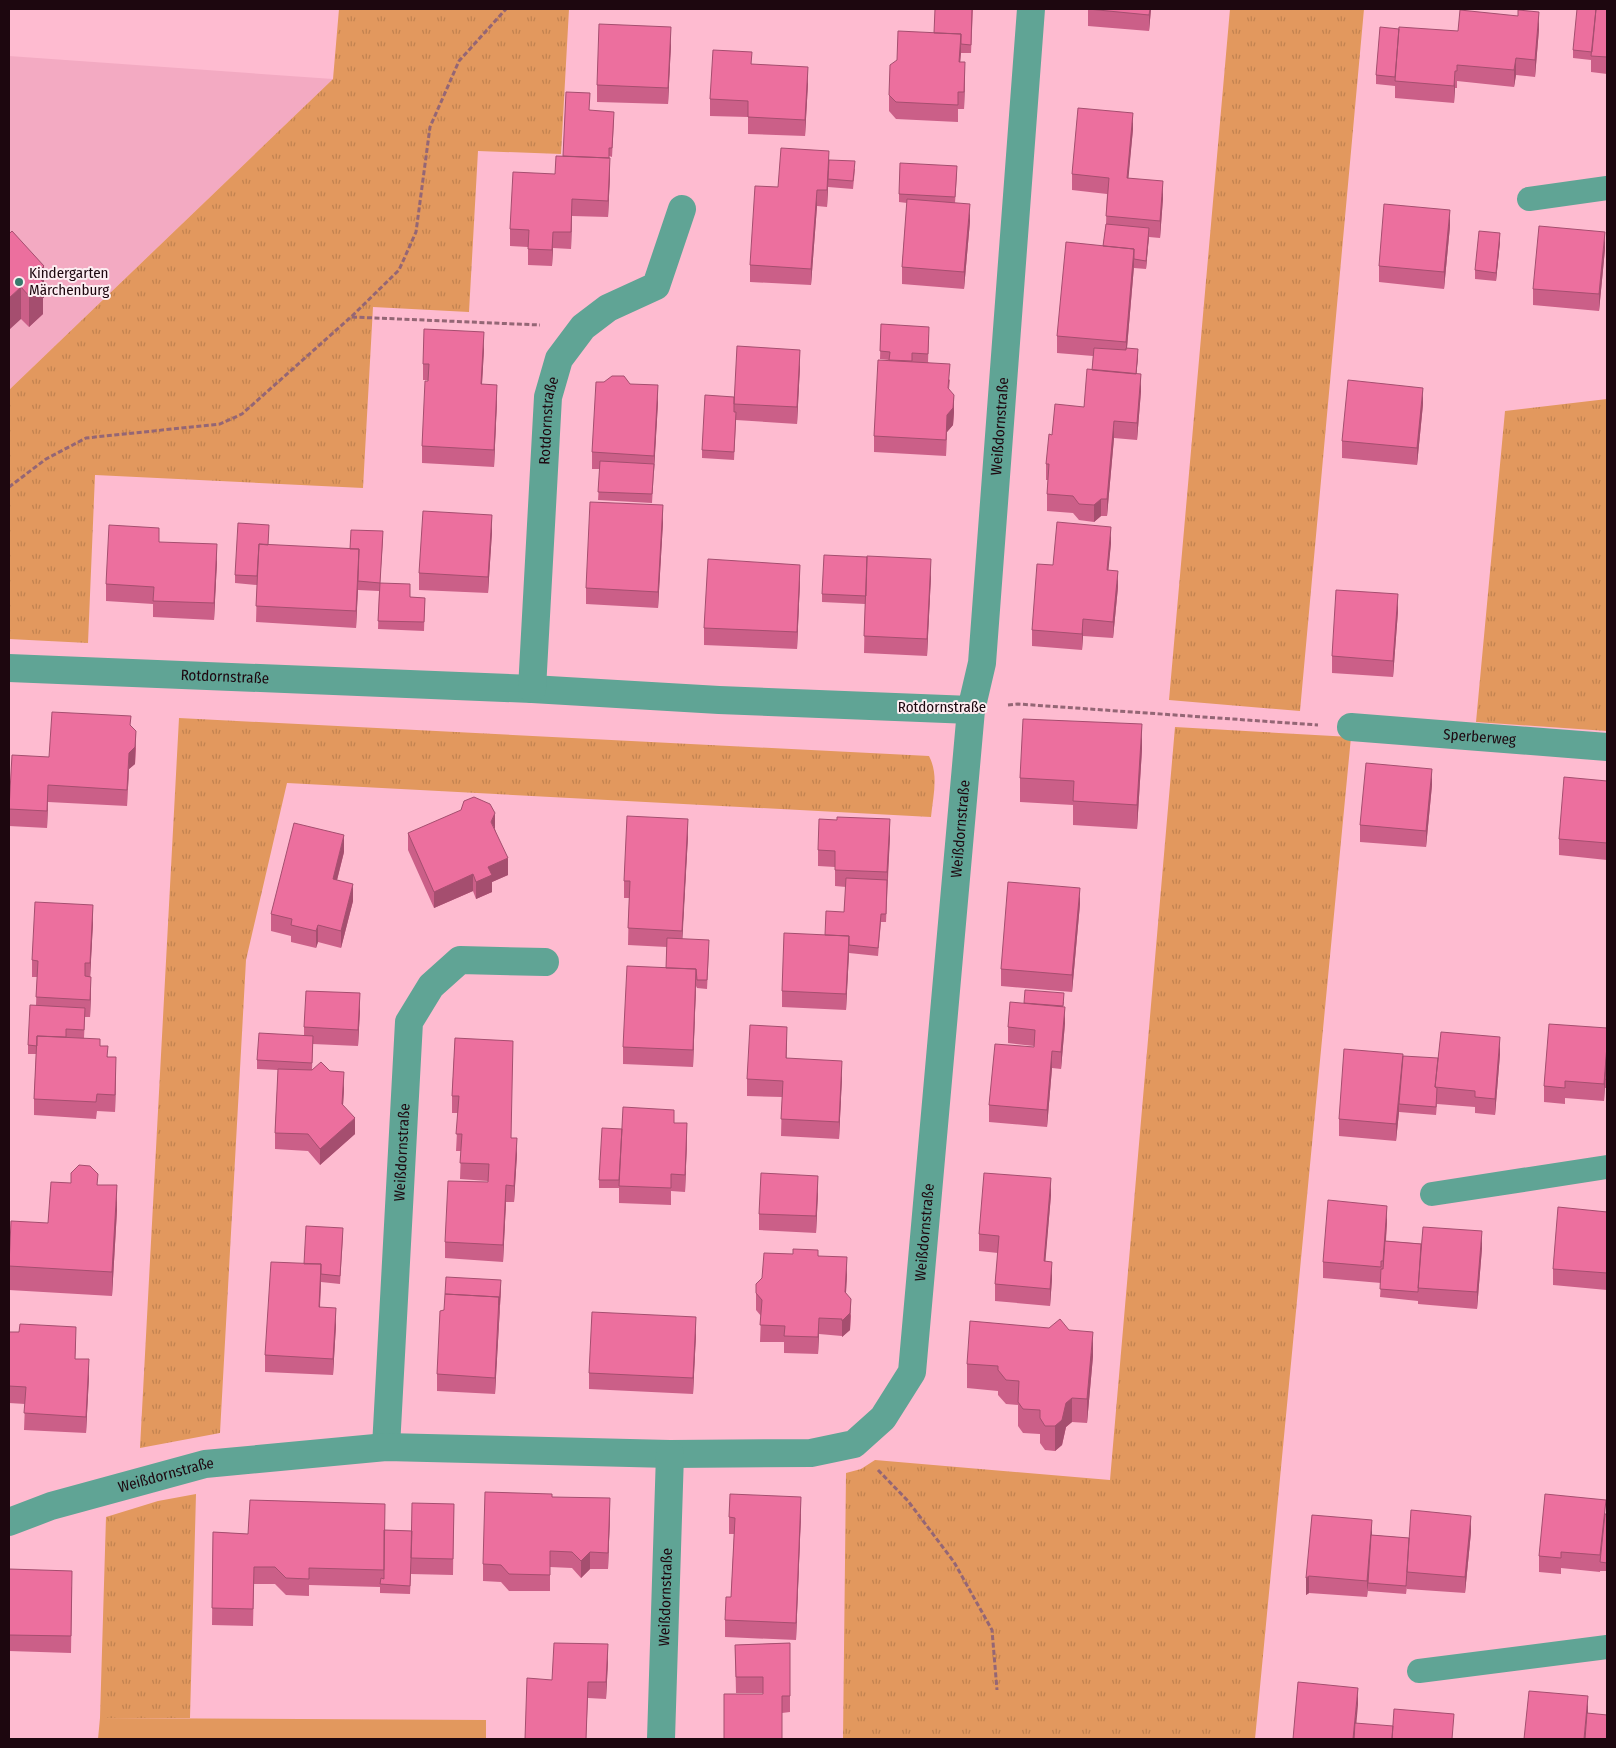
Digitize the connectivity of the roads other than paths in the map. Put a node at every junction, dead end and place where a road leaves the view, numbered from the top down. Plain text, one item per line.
1 (1031, 9) edge
2 (1607, 188) edge
3 (1529, 199) dead end
4 (682, 209) dead end
5 (9, 668) edge
6 (532, 690) junction
7 (971, 710) junction
8 (1351, 727) road end
9 (1607, 747) edge
10 (545, 962) dead end
11 (1607, 1167) edge
12 (1432, 1194) dead end
13 (386, 1447) junction
14 (670, 1454) junction
15 (9, 1522) edge
16 (1607, 1647) edge
17 (1419, 1671) dead end
18 (661, 1739) edge

1 - 7 street, Weißdornstraße
2 - 3 lane
4 - 6 street, Rotdornstraße
5 - 6 street, Rotdornstraße
6 - 7 street, Rotdornstraße
7 - 14 street, Weißdornstraße
8 - 9 street, Sperberweg
10 - 13 street, Weißdornstraße
11 - 12 lane
13 - 14 street, Weißdornstraße
13 - 15 street, Weißdornstraße
14 - 18 street, Weißdornstraße
16 - 17 lane

